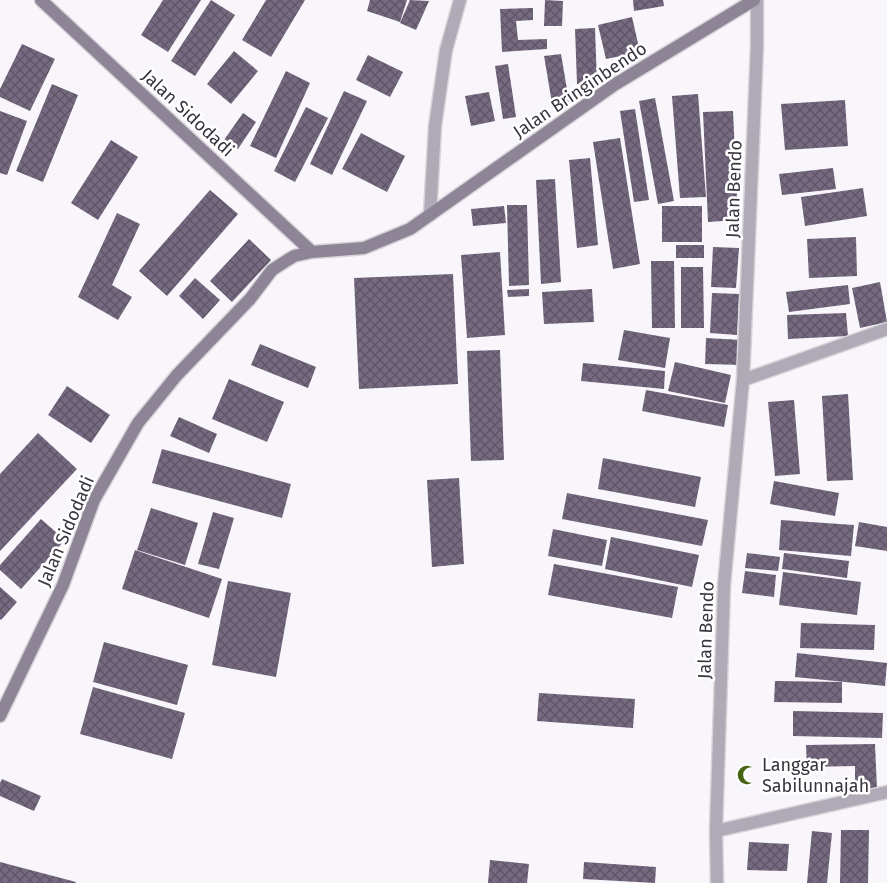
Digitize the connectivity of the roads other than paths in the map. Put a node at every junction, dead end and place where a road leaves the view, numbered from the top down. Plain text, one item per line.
1 (41, 0) edge
2 (460, 0) edge
3 (755, 0) edge
4 (430, 215) junction
5 (364, 248) joint
6 (312, 252) junction
7 (887, 329) edge
8 (743, 380) junction
9 (0, 716) edge
10 (887, 792) edge
11 (716, 831) junction
12 (717, 883) edge

1 - 6 street, Jalan Sidodadi
2 - 4 street
3 - 4 street, Jalan Bringinbendo
3 - 8 street, Jalan Bendo
4 - 5 street, Jalan Bringinbendo
5 - 6 street, Jalan Sidodadi
6 - 9 street, Jalan Sidodadi
7 - 8 street
8 - 11 street, Jalan Bendo
10 - 11 street
11 - 12 street, Jalan Bendo

